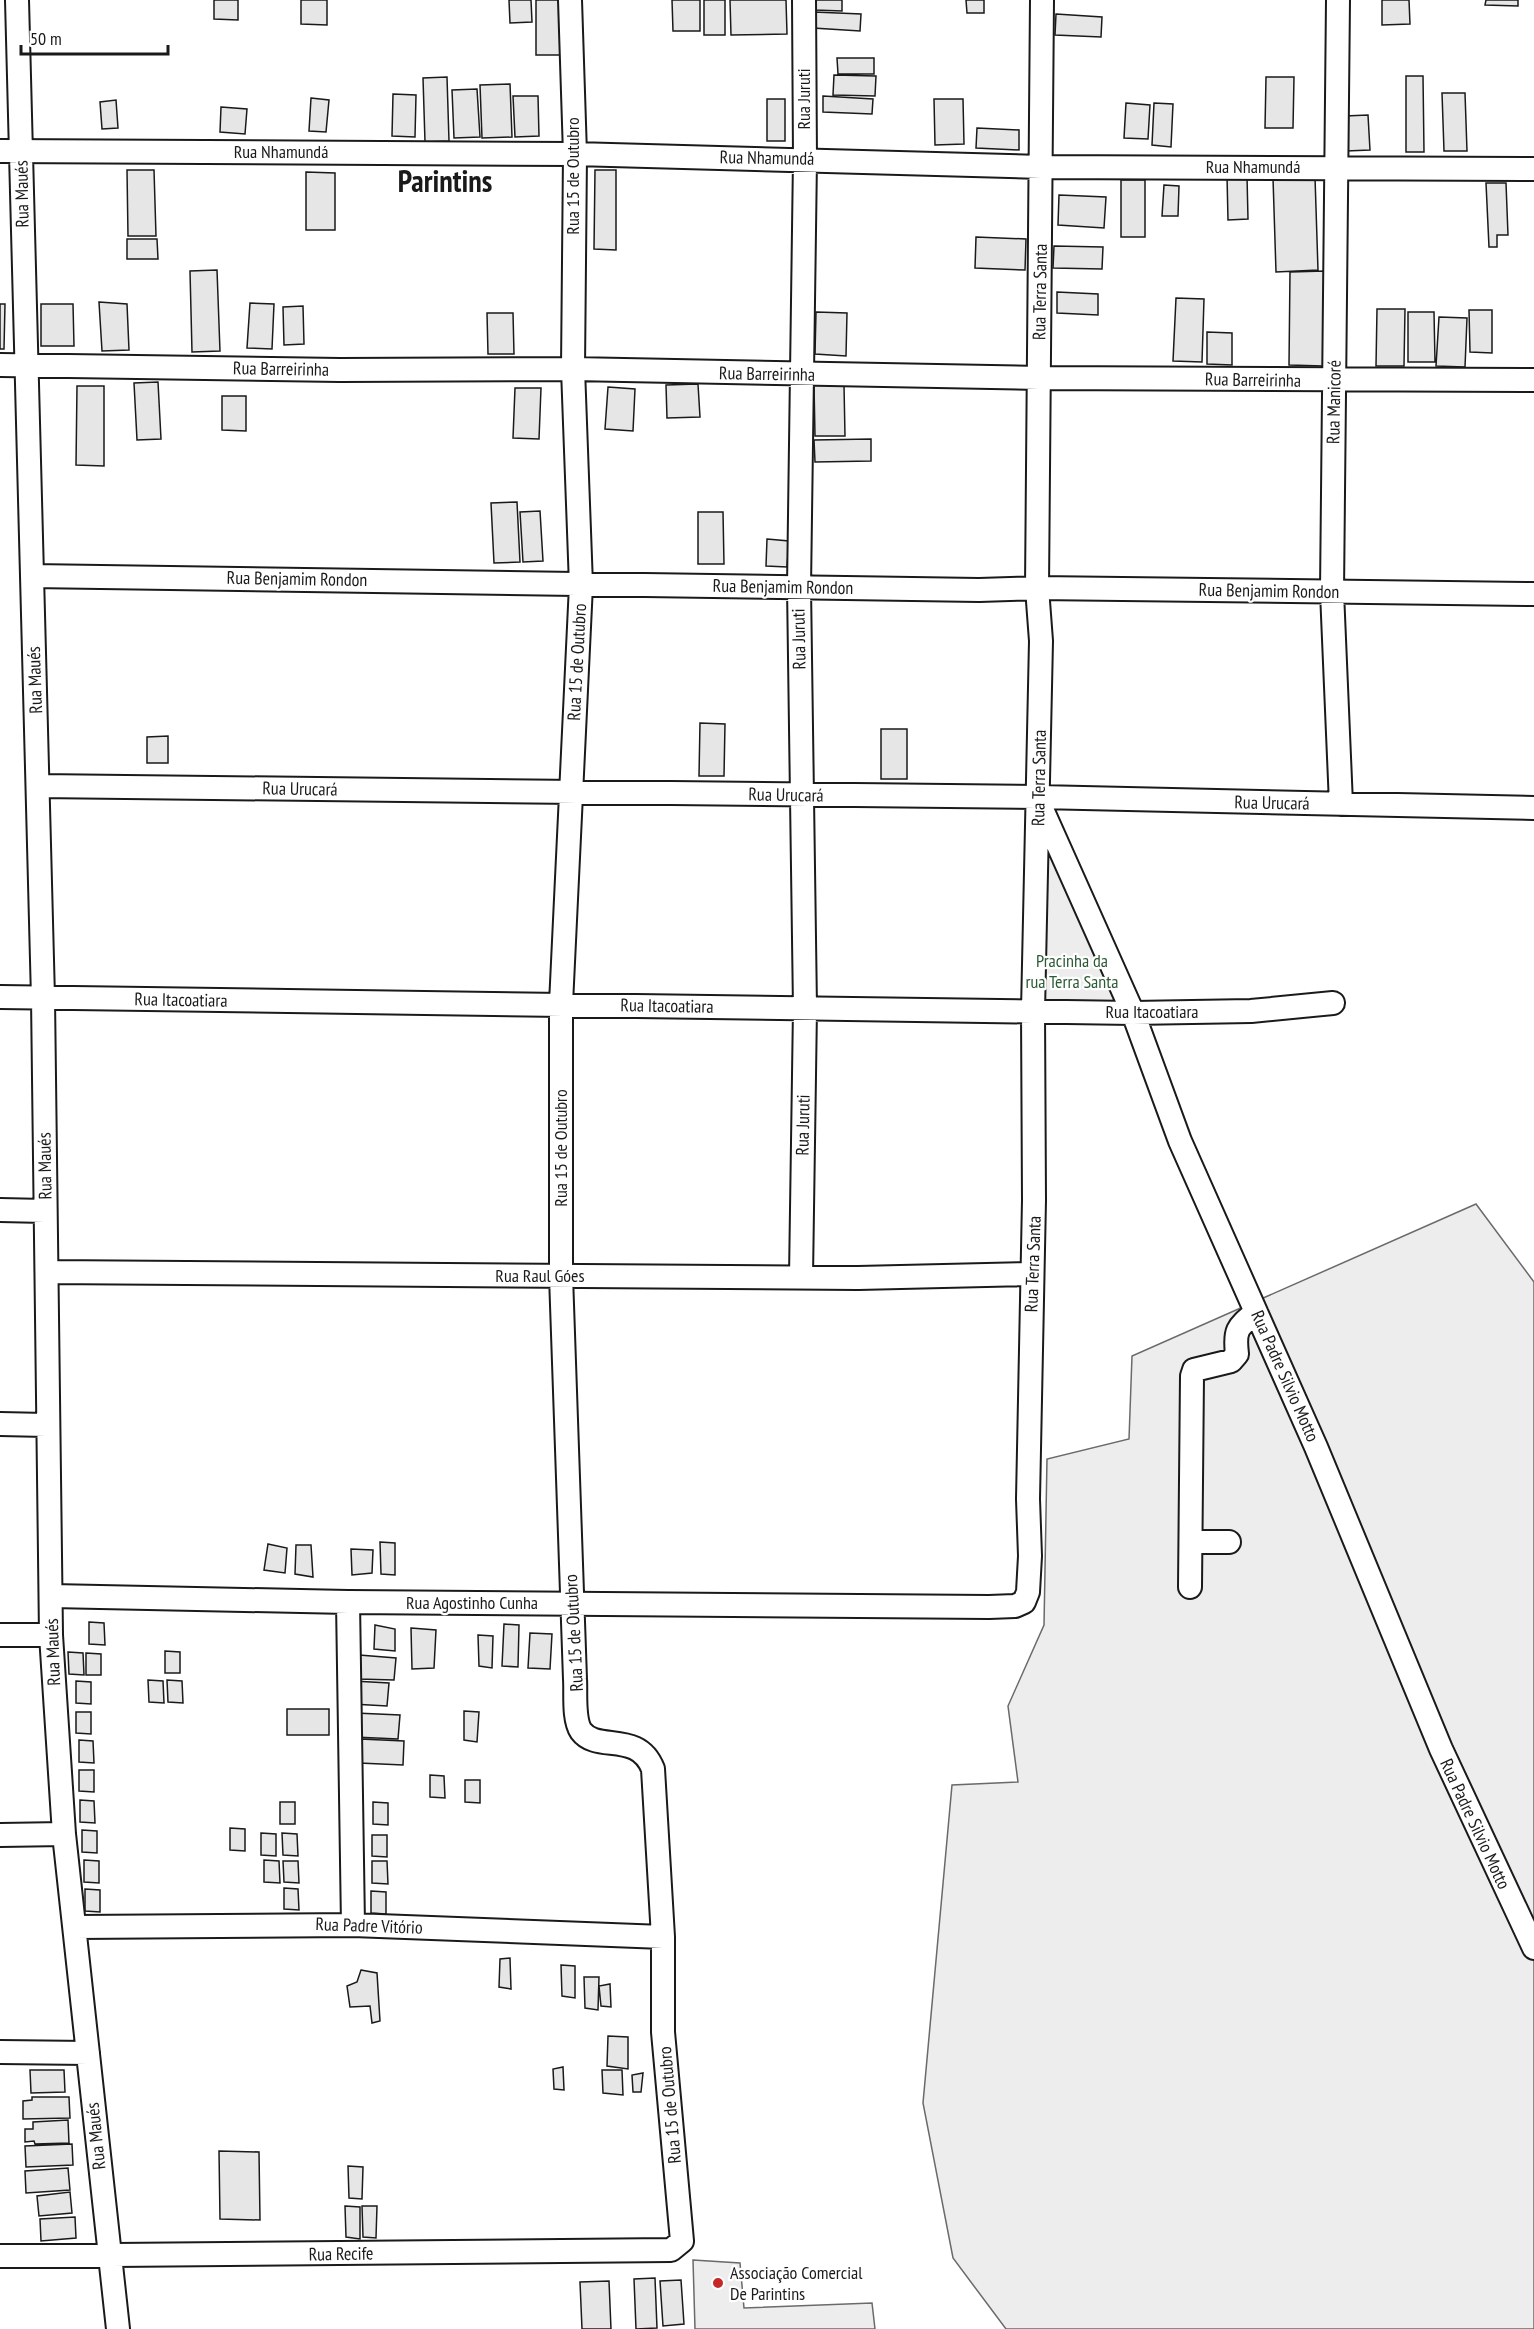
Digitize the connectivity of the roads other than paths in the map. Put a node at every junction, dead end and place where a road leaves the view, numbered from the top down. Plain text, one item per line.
1 (17, 0) edge
2 (570, 0) edge
3 (804, 0) edge
4 (1042, 0) edge
5 (1338, 0) edge
6 (11, 151) edge
7 (575, 154) junction
8 (805, 159) junction
9 (1041, 167) junction
10 (1335, 168) junction
11 (1534, 169) edge
12 (0, 365) edge
13 (25, 365) junction
14 (573, 369) junction
15 (801, 375) junction
16 (1039, 378) junction
17 (1534, 380) edge
18 (1335, 381) junction
19 (32, 576) junction
20 (581, 585) junction
21 (799, 587) junction
22 (1037, 588) junction
23 (1332, 592) junction
24 (1534, 594) edge
25 (39, 786) junction
26 (569, 792) junction
27 (801, 796) junction
28 (1039, 800) junction
29 (1341, 804) junction
30 (1534, 808) edge
31 (0, 998) edge
32 (43, 998) junction
33 (1333, 1003) dead end
34 (561, 1004) junction
35 (805, 1008) junction
36 (1033, 1011) junction
37 (1132, 1013) junction
38 (0, 1210) edge
39 (45, 1211) junction
40 (48, 1272) junction
41 (1032, 1274) junction
42 (561, 1276) junction
43 (801, 1277) junction
44 (1256, 1312) junction
45 (0, 1424) edge
46 (46, 1425) junction
47 (1191, 1542) junction
48 (1229, 1542) dead end
49 (1030, 1556) joint
50 (1190, 1587) dead end
51 (52, 1596) junction
52 (348, 1602) junction
53 (572, 1604) junction
54 (0, 1635) edge
55 (51, 1635) junction
56 (64, 1834) junction
57 (0, 1835) edge
58 (353, 1925) junction
59 (75, 1927) junction
60 (663, 1937) junction
61 (1534, 1948) edge
62 (0, 2052) edge
63 (88, 2053) junction
64 (680, 2245) joint
65 (108, 2254) junction
66 (0, 2256) edge
67 (118, 2329) edge

1 - 6 street, Rua Maués
2 - 7 street, Rua 15 de Outubro
3 - 8 street, Rua Juruti
4 - 9 street, Rua Terra Santa
5 - 10 street, Rua Manicoré
6 - 7 street, Rua Nhamundá
6 - 13 street, Rua Maués
7 - 8 street, Rua Nhamundá
7 - 14 street, Rua 15 de Outubro
8 - 9 street, Rua Nhamundá
8 - 15 street, Rua Juruti
9 - 10 street, Rua Nhamundá
9 - 16 street, Rua Terra Santa
10 - 11 street, Rua Nhamundá
10 - 18 street, Rua Manicoré
12 - 13 street, Rua Barreirinha
13 - 14 street, Rua Barreirinha
13 - 19 street, Rua Maués
14 - 15 street, Rua Barreirinha
14 - 20 street, Rua 15 de Outubro
15 - 16 street, Rua Barreirinha
15 - 21 street, Rua Juruti
16 - 18 street, Rua Barreirinha
16 - 22 street, Rua Terra Santa
17 - 18 street, Rua Barreirinha
18 - 23 street, Rua Manicoré
19 - 20 street, Rua Benjamim Rondon
19 - 25 street, Rua Maués
20 - 21 street, Rua Benjamim Rondon
20 - 26 street, Rua 15 de Outubro
21 - 22 street, Rua Benjamim Rondon
21 - 27 street, Rua Juruti
22 - 23 street, Rua Benjamim Rondon
22 - 28 street, Rua Terra Santa
23 - 24 street, Rua Benjamim Rondon
23 - 29 street, Rua Manicoré
25 - 26 street, Rua Urucará
25 - 32 street, Rua Maués
26 - 27 street, Rua Urucará
26 - 34 street, Rua 15 de Outubro
27 - 28 street, Rua Urucará
27 - 35 street, Rua Juruti
28 - 29 street, Rua Urucará
28 - 36 street, Rua Terra Santa
28 - 37 street, Rua Padre Silvio Motto
29 - 30 street, Rua Urucará
31 - 32 street, Rua Itacoatiara
32 - 34 street, Rua Itacoatiara
32 - 39 street, Rua Maués
33 - 37 street, Rua Itacoatiara
34 - 35 street, Rua Itacoatiara
34 - 42 street, Rua 15 de Outubro
35 - 36 street, Rua Itacoatiara
35 - 43 street, Rua Juruti
36 - 37 street, Rua Itacoatiara
36 - 41 street, Rua Terra Santa
37 - 44 street, Rua Padre Silvio Motto
38 - 39 street
39 - 40 street, Rua Maués
40 - 42 street, Rua Raul Góes
40 - 46 street, Rua Maués
41 - 43 street, Rua Raul Góes
41 - 49 street, Rua Terra Santa
42 - 43 street, Rua Raul Góes
42 - 53 street, Rua 15 de Outubro
44 - 47 street
44 - 61 street, Rua Padre Silvio Motto
45 - 46 street
46 - 51 street, Rua Maués
47 - 48 street
47 - 50 street
49 - 53 street, Rua Agostinho Cunha
51 - 52 street, Rua Agostinho Cunha
51 - 55 street, Rua Maués
52 - 53 street, Rua Agostinho Cunha
52 - 58 street
53 - 60 street, Rua 15 de Outubro
54 - 55 street
55 - 56 street, Rua Maués
56 - 57 street
56 - 59 street, Rua Maués
58 - 59 street, Rua Padre Vitório
58 - 60 street, Rua Padre Vitório
59 - 63 street, Rua Maués
60 - 64 street, Rua 15 de Outubro
62 - 63 street
63 - 65 street, Rua Maués
64 - 65 street, Rua Recife
65 - 66 street, Rua Recife
65 - 67 street, Rua Maués

